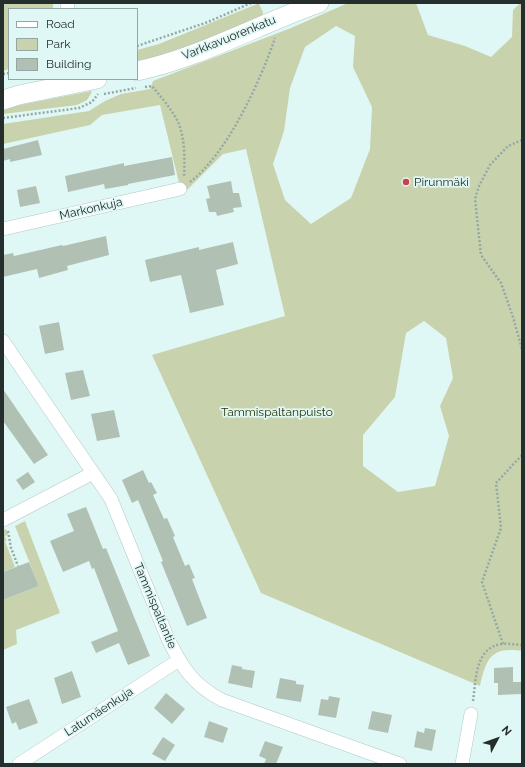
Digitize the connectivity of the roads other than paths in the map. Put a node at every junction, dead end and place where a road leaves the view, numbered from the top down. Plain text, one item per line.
1 (319, 3) edge
2 (138, 71) edge
3 (75, 81) edge
4 (98, 88) edge
5 (3, 100) edge
6 (180, 189) road end
7 (3, 229) edge
8 (3, 341) edge
9 (93, 473) junction
10 (5, 523) edge
11 (179, 660) junction
12 (471, 714) road end
13 (19, 764) edge
14 (400, 764) edge
15 (462, 764) edge

1 - 2 street, Varkkavuorenkatu
3 - 4 street
3 - 5 street
6 - 7 street, Markonkuja
8 - 9 street, Tammispaltantie
9 - 10 street
9 - 11 street, Tammispaltantie
11 - 13 street, Latumäenkuja
11 - 14 street, Tammispaltantie
12 - 15 street

